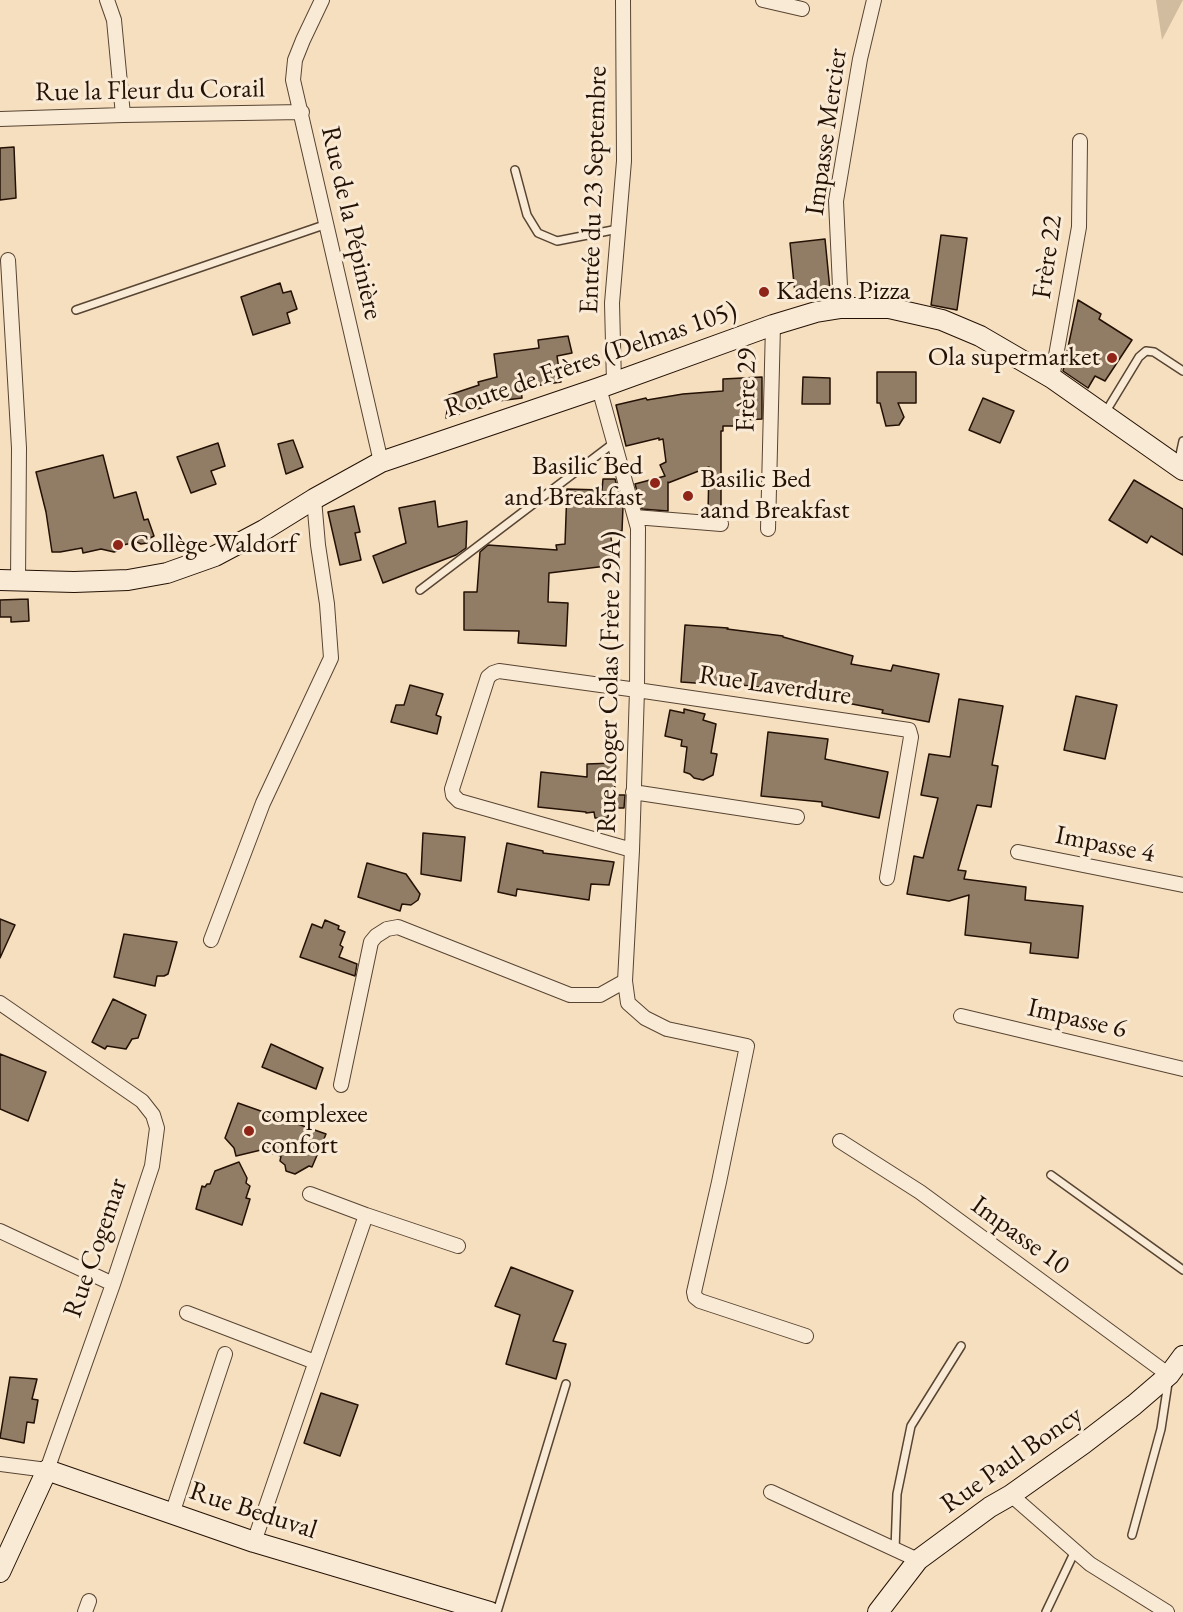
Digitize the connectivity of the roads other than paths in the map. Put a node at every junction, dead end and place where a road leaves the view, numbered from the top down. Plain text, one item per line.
1 (107, 0) edge
2 (322, 0) edge
3 (623, 0) edge
4 (763, 0) edge
5 (874, 0) edge
6 (802, 9) dead end
7 (302, 112) junction
8 (123, 115) junction
9 (0, 119) edge
10 (1080, 141) dead end
11 (515, 170) dead end
12 (327, 224) junction
13 (618, 230) junction
14 (8, 260) dead end
15 (841, 308) junction
16 (76, 310) dead end
17 (773, 325) junction
18 (1183, 371) edge
19 (1052, 378) junction
20 (606, 386) junction
21 (1104, 414) junction
22 (1183, 441) edge
23 (615, 442) junction
24 (381, 462) junction
25 (1180, 468) edge
26 (314, 499) junction
27 (635, 517) junction
28 (721, 524) dead end
29 (768, 529) dead end
30 (9, 580) edge
31 (420, 590) dead end
32 (637, 690) junction
33 (633, 792) junction
34 (797, 817) dead end
35 (632, 850) junction
36 (1018, 852) dead end
37 (887, 878) dead end
38 (1183, 885) edge
39 (211, 940) dead end
40 (625, 981) junction
41 (0, 1003) edge
42 (961, 1016) dead end
43 (1183, 1069) edge
44 (341, 1085) dead end
45 (840, 1141) dead end
46 (1051, 1175) dead end
47 (310, 1194) dead end
48 (366, 1215) junction
49 (0, 1231) edge
50 (458, 1245) dead end
51 (1183, 1270) edge
52 (113, 1284) junction
53 (187, 1313) dead end
54 (806, 1336) dead end
55 (961, 1346) dead end
56 (225, 1354) dead end
57 (1183, 1356) edge
58 (315, 1362) junction
59 (1169, 1375) junction
60 (566, 1384) dead end
61 (0, 1464) edge
62 (47, 1470) junction
63 (771, 1492) dead end
64 (1011, 1495) junction
65 (172, 1514) junction
66 (1132, 1535) dead end
67 (254, 1542) junction
68 (896, 1550) junction
69 (1075, 1551) junction
70 (918, 1560) junction
71 (0, 1572) edge
72 (490, 1612) edge
73 (497, 1612) edge
74 (878, 1612) edge
75 (1046, 1612) edge
76 (1167, 1612) edge

1 - 8 street
2 - 7 street, Rue de la Pépinière
3 - 13 street, Entrée du 23 Septembre
4 - 6 street
5 - 15 street, Impasse Mercier
7 - 8 street, Rue la Fleur du Corail
7 - 12 street, Rue de la Pépinière
8 - 9 street, Rue la Fleur du Corail
10 - 19 street, Frère 22
11 - 13 lane
12 - 16 lane
12 - 24 street, Rue de la Pépinière
13 - 20 street, Entrée du 23 Septembre
14 - 30 street
15 - 17 main road, Route de Frères (Delmas 105)
15 - 19 main road, Route de Frères (Delmas 105)
17 - 20 main road, Route de Frères (Delmas 105)
17 - 29 street, Frère 29
18 - 21 lane
19 - 21 main road, Route de Frères (Delmas 105)
20 - 23 street, Rue Roger Colas (Frère 29A)
20 - 24 main road, Route de Frères (Delmas 105)
21 - 25 main road, Route de Frères (Delmas 105)
22 - 25 lane
23 - 27 street, Rue Roger Colas (Frère 29A)
23 - 31 lane
24 - 26 main road, Route de Frères (Delmas 105)
26 - 30 main road, Route de Frères (Delmas 105)
26 - 39 street
27 - 28 street
27 - 32 street, Rue Roger Colas (Frère 29A)
32 - 33 street, Rue Roger Colas (Frère 29A)
32 - 35 street, Rue Laverdure
32 - 37 street, Rue Laverdure
33 - 34 street
33 - 35 street, Rue Roger Colas (Frère 29A)
35 - 40 street, Rue Roger Colas (Frère 29A)
36 - 38 street, Impasse 4
40 - 44 street
40 - 54 street, Rue Roger Colas (Frère 29A)
41 - 52 street, Rue Cogemar
42 - 43 street, Impasse 6
45 - 59 street, Impasse 10
46 - 51 lane
47 - 48 street
48 - 50 street
48 - 58 street
49 - 52 street
52 - 62 street, Rue Cogemar
53 - 58 street
55 - 68 lane
56 - 65 street
57 - 59 main road, Rue Paul Boncy
58 - 67 street
59 - 64 main road, Rue Paul Boncy
59 - 66 lane
60 - 73 lane
61 - 62 street, Rue Beduval
62 - 65 main road, Rue Beduval
62 - 71 main road, Rue Cogemar
63 - 68 street
64 - 69 street
64 - 70 main road, Rue Paul Boncy
65 - 67 main road, Rue Beduval
67 - 72 main road, Rue Beduval
68 - 70 street
69 - 75 lane
69 - 76 street
70 - 74 main road, Rue Paul Boncy

